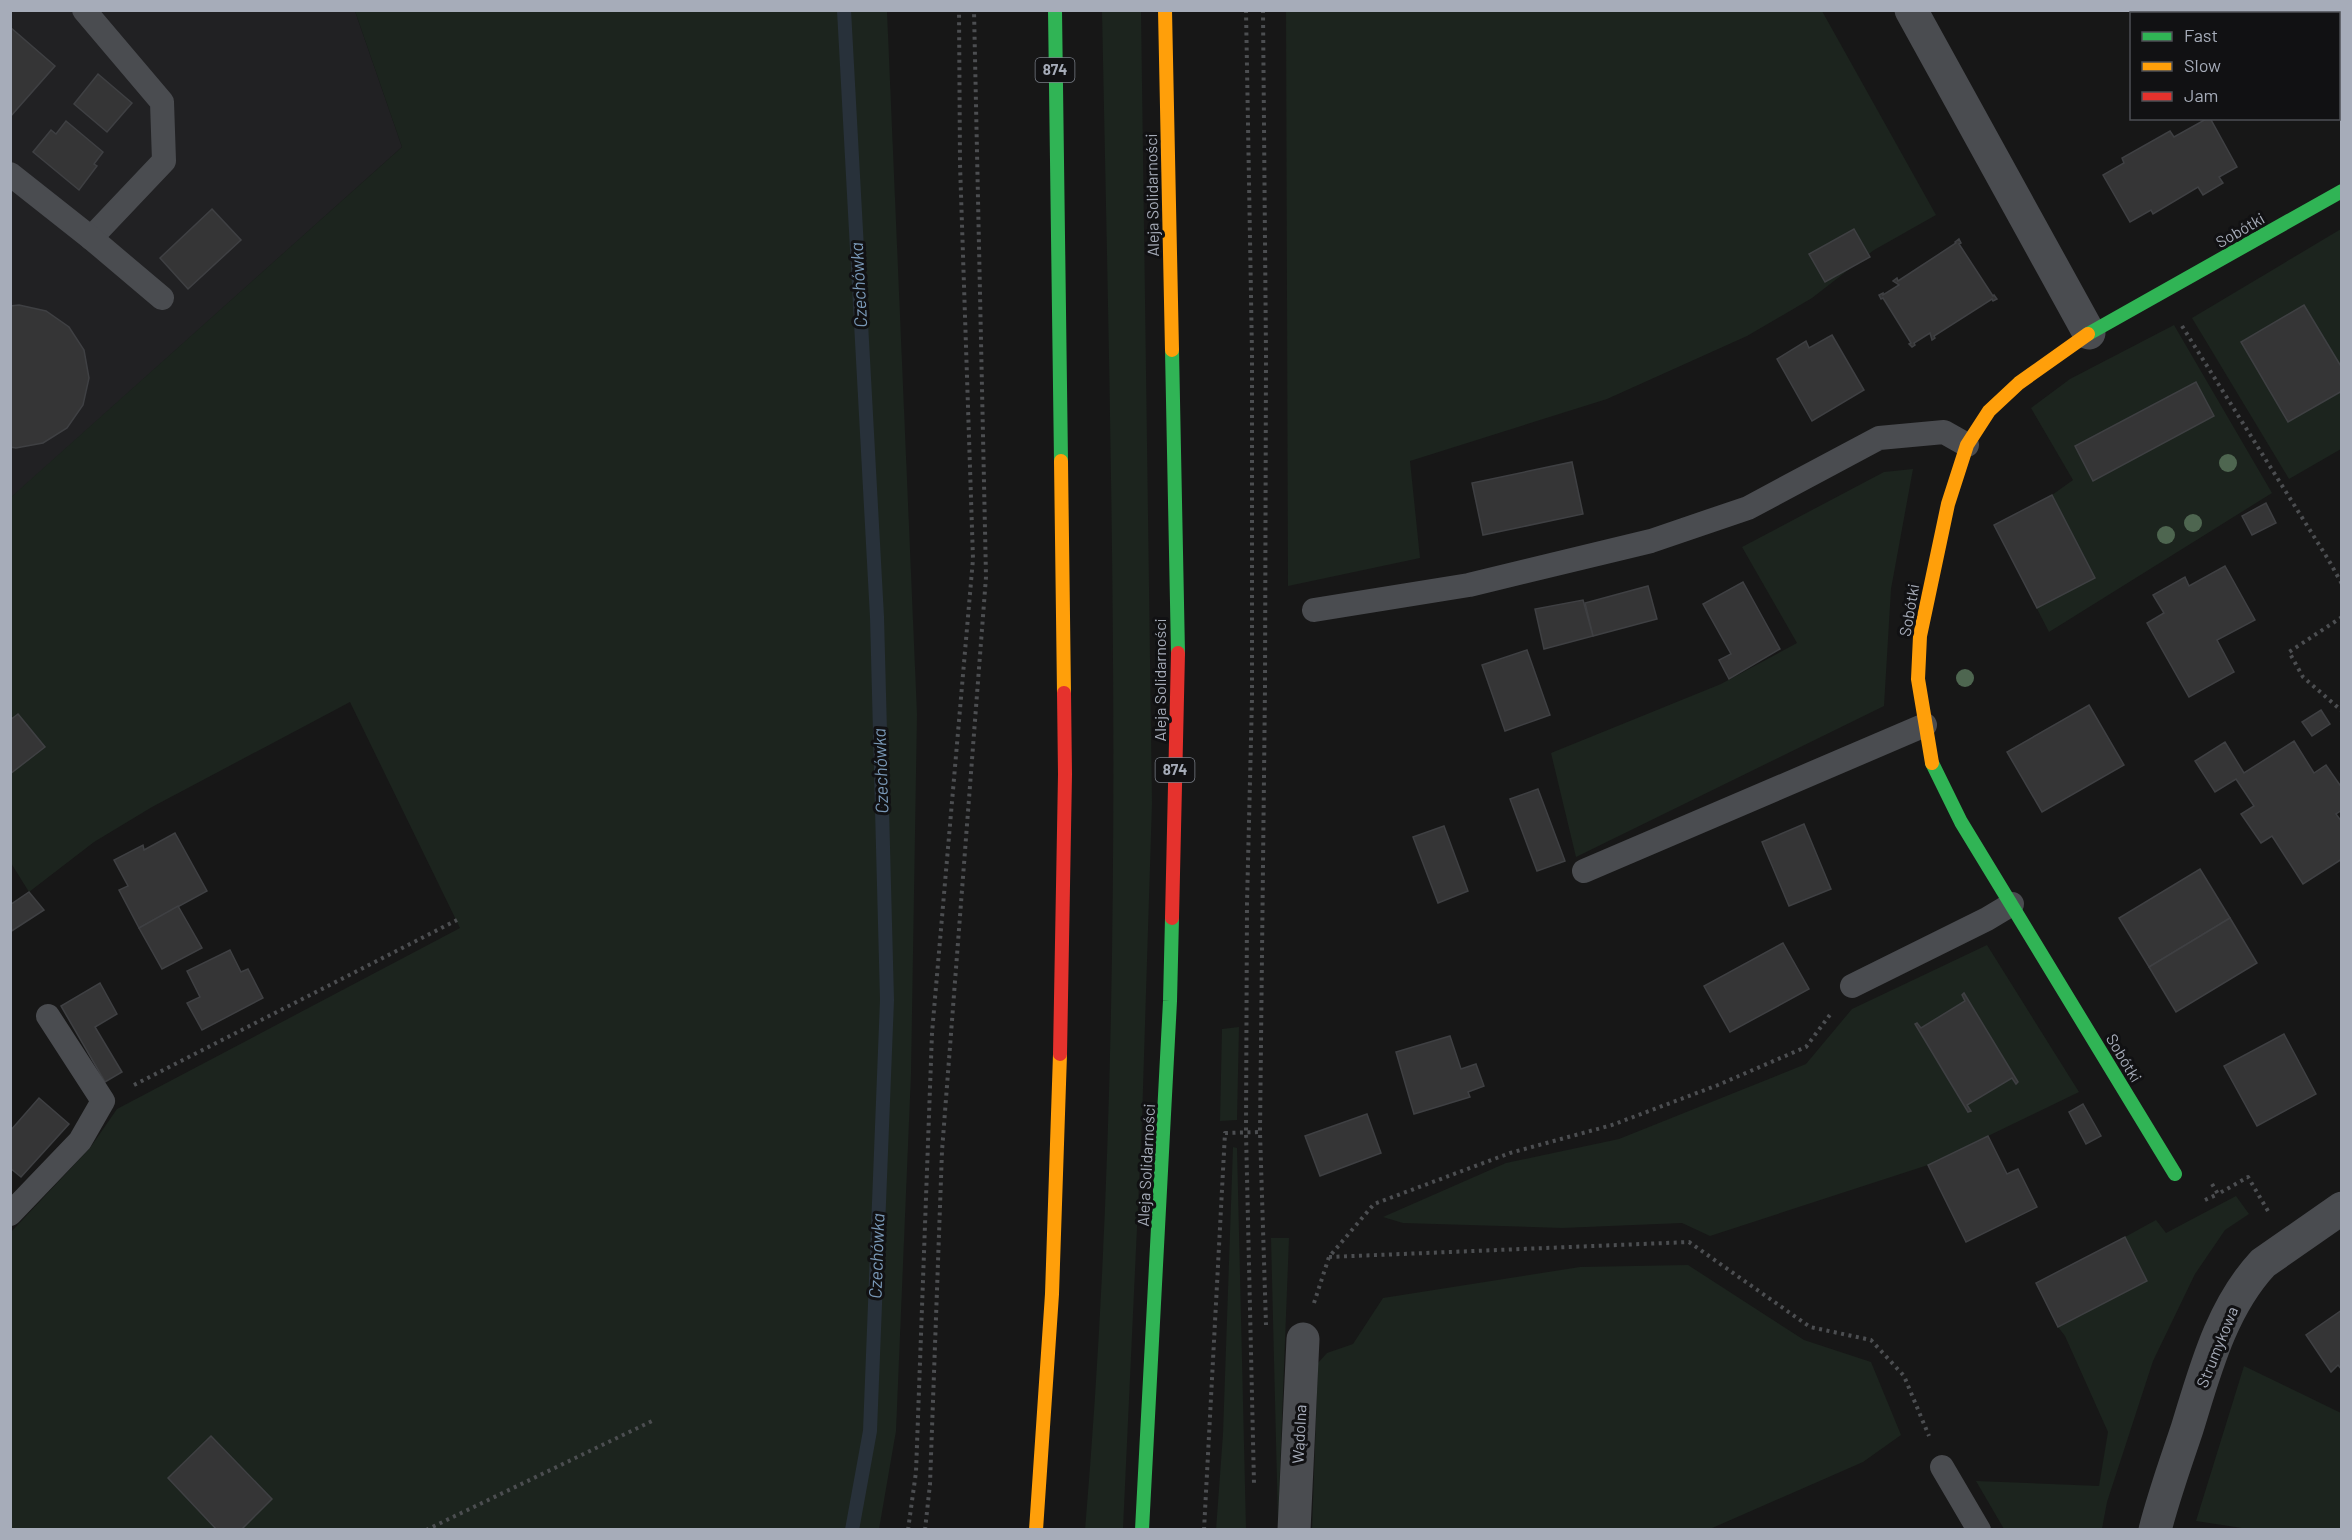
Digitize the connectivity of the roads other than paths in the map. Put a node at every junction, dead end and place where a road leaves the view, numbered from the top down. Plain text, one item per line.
1 (84, 10) edge
2 (1055, 10) edge
3 (1165, 10) edge
4 (1911, 10) edge
5 (10, 174) edge
6 (2342, 191) edge
7 (91, 238) junction
8 (162, 298) dead end
9 (2089, 333) junction
10 (1967, 445) junction
11 (1314, 610) dead end
12 (1925, 725) junction
13 (1584, 872) dead end
14 (2012, 904) junction
15 (1852, 986) road end
16 (48, 1016) dead end
17 (2175, 1174) dead end
18 (2342, 1208) edge
19 (10, 1214) edge
20 (1303, 1338) road end
21 (1942, 1467) road end
22 (1036, 1530) edge
23 (1142, 1530) edge
24 (1294, 1530) edge
25 (1979, 1530) edge
26 (2155, 1530) edge

1 - 7 lane
2 - 22 main road, 874
3 - 23 main road, Aleja Solidarności / 874
4 - 9 street
5 - 7 lane
6 - 9 main road, Sobótki
7 - 8 lane
9 - 10 main road, Sobótki
10 - 11 lane
10 - 12 main road, Sobótki
12 - 13 lane
12 - 14 main road, Sobótki
14 - 15 lane
14 - 17 main road, Sobótki
16 - 19 lane
18 - 26 street, Strumykowa
20 - 24 street, Wądolna
21 - 25 lane

